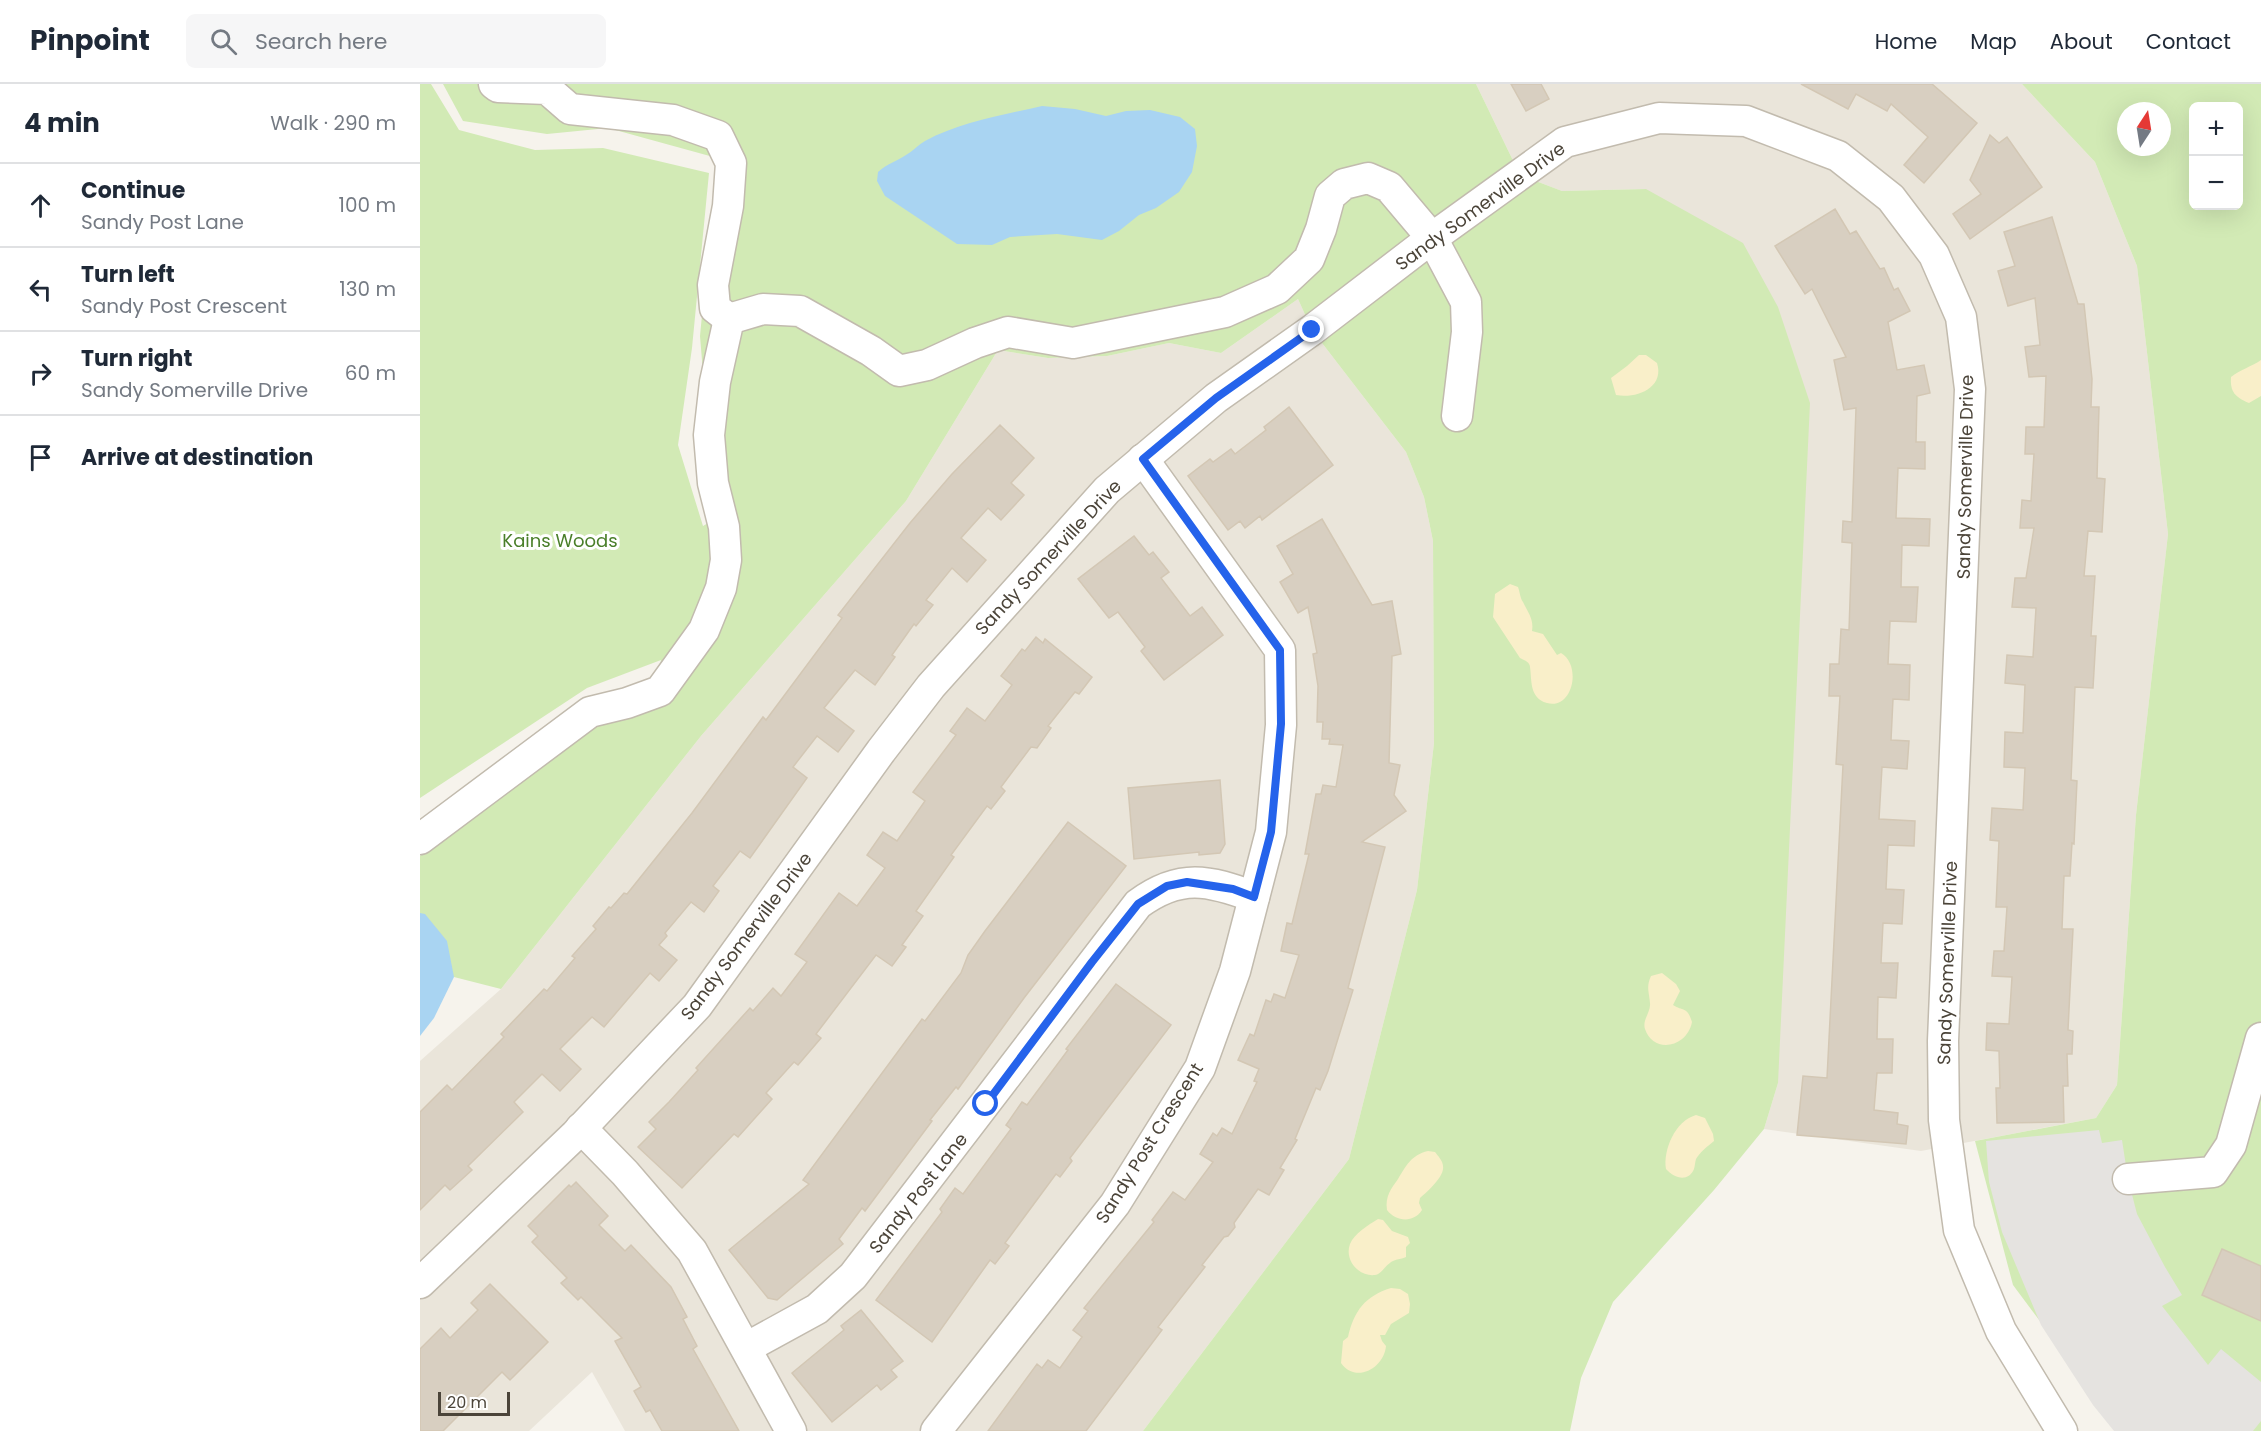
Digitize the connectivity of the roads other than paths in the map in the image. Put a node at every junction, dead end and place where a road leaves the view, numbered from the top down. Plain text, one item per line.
1 (494, 84) edge
2 (1432, 238) junction
3 (729, 319) junction
4 (1457, 416) dead end
5 (1143, 459) junction
6 (420, 839) edge
7 (1254, 897) junction
8 (2261, 1038) edge
9 (581, 1128) junction
10 (2128, 1179) dead end
11 (420, 1283) edge
12 (746, 1348) junction
13 (791, 1431) edge
14 (936, 1431) edge
15 (2062, 1431) edge

1 - 3 street
2 - 3 street
2 - 4 street
2 - 5 street, Sandy Somerville Drive
2 - 15 street, Sandy Somerville Drive
3 - 6 street
5 - 7 street, Sandy Post Crescent
5 - 9 street, Sandy Somerville Drive
7 - 12 street, Sandy Post Lane
7 - 14 street, Sandy Post Crescent
8 - 10 street
9 - 11 street, Sandy Somerville Drive
9 - 12 street
12 - 13 street

